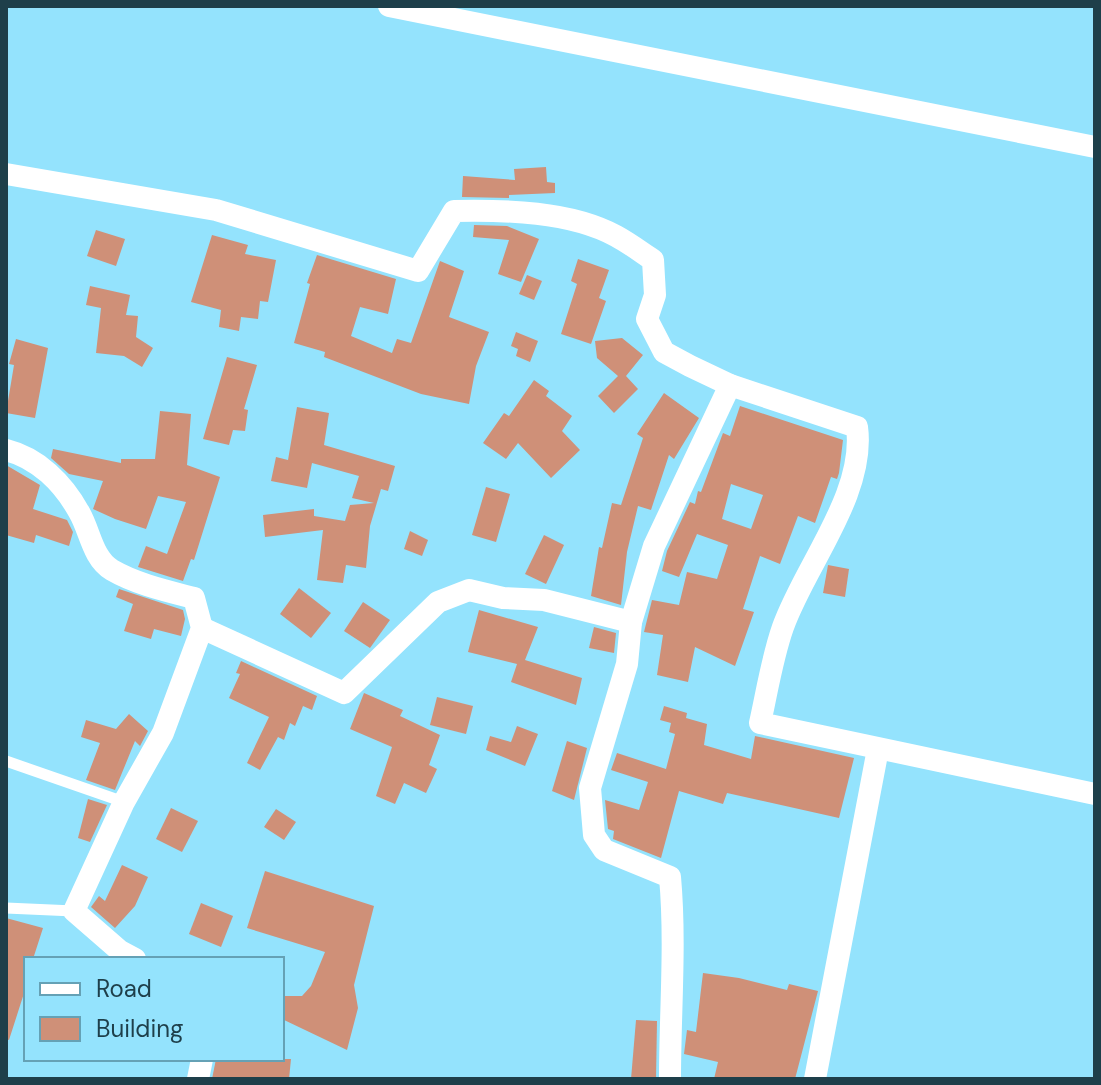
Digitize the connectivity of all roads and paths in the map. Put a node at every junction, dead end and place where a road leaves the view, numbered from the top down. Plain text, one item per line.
1 (389, 6) edge
2 (1095, 147) edge
3 (6, 174) edge
4 (730, 385) junction
5 (6, 450) edge
6 (631, 622) junction
7 (202, 628) junction
8 (878, 749) junction
9 (6, 761) edge
10 (1095, 794) edge
11 (124, 802) junction
12 (6, 908) edge
13 (74, 911) junction
14 (131, 957) edge
15 (670, 1079) edge
16 (815, 1079) edge

1 - 2 street
3 - 4 street
4 - 6 street
4 - 8 street
5 - 7 street
6 - 7 street
6 - 15 street
7 - 11 street
8 - 10 street
8 - 16 street
9 - 11 lane
11 - 13 street
12 - 13 lane
13 - 14 street

